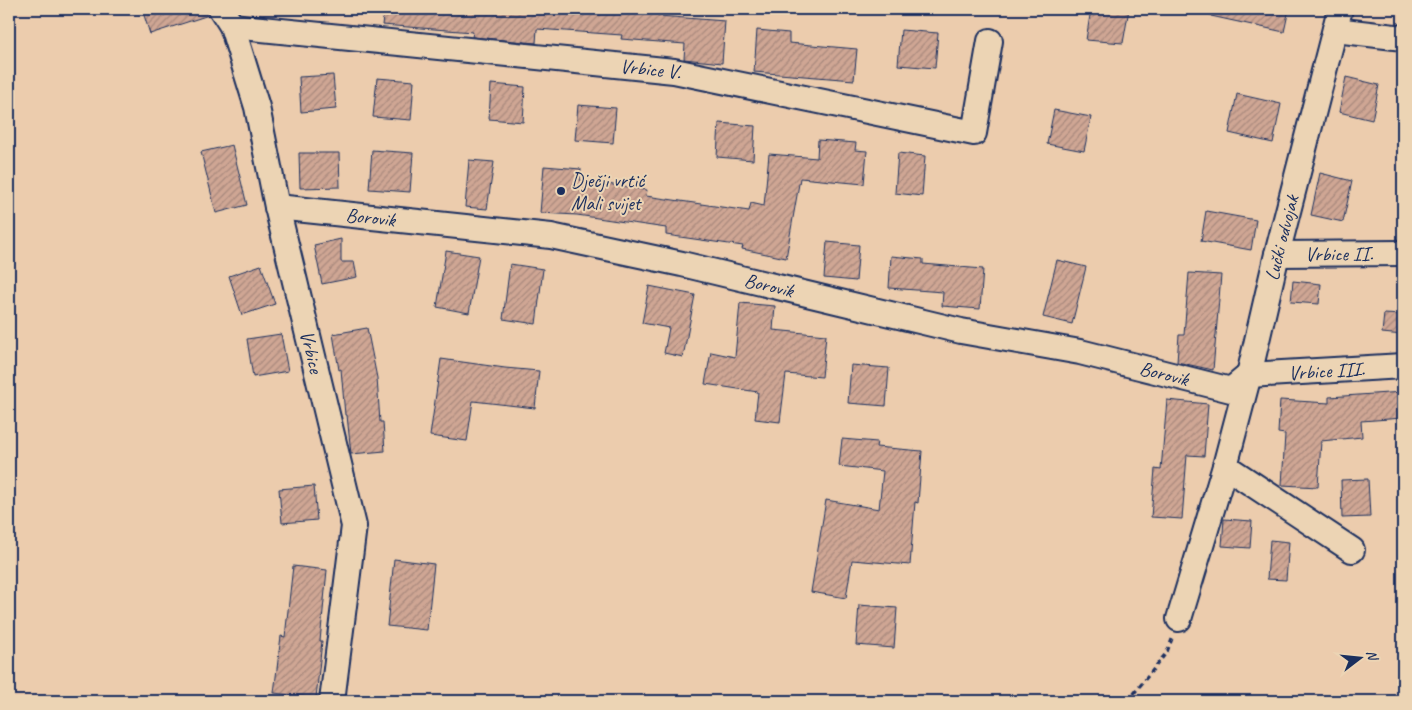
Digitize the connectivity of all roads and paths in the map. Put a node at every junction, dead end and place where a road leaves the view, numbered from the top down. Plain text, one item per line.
1 (226, 18) edge
2 (1337, 19) edge
3 (1403, 38) edge
4 (990, 41) dead end
5 (277, 207) junction
6 (1403, 253) edge
7 (1277, 254) junction
8 (1403, 366) edge
9 (1249, 374) junction
10 (1225, 466) junction
11 (1352, 550) dead end
12 (1179, 619) joint
13 (332, 701) edge
14 (1128, 701) edge

1 - 4 street, Vrbice V.
1 - 5 street, Vrbice
2 - 3 street
2 - 7 street, Lučki odvojak
5 - 9 street, Borovik
5 - 13 street, Vrbice
6 - 7 street, Vrbice II.
7 - 9 street, Lučki odvojak
8 - 9 street, Vrbice III.
9 - 10 street, Lučki odvojak
10 - 11 street
10 - 12 street, Lučki odvojak
12 - 14 path

